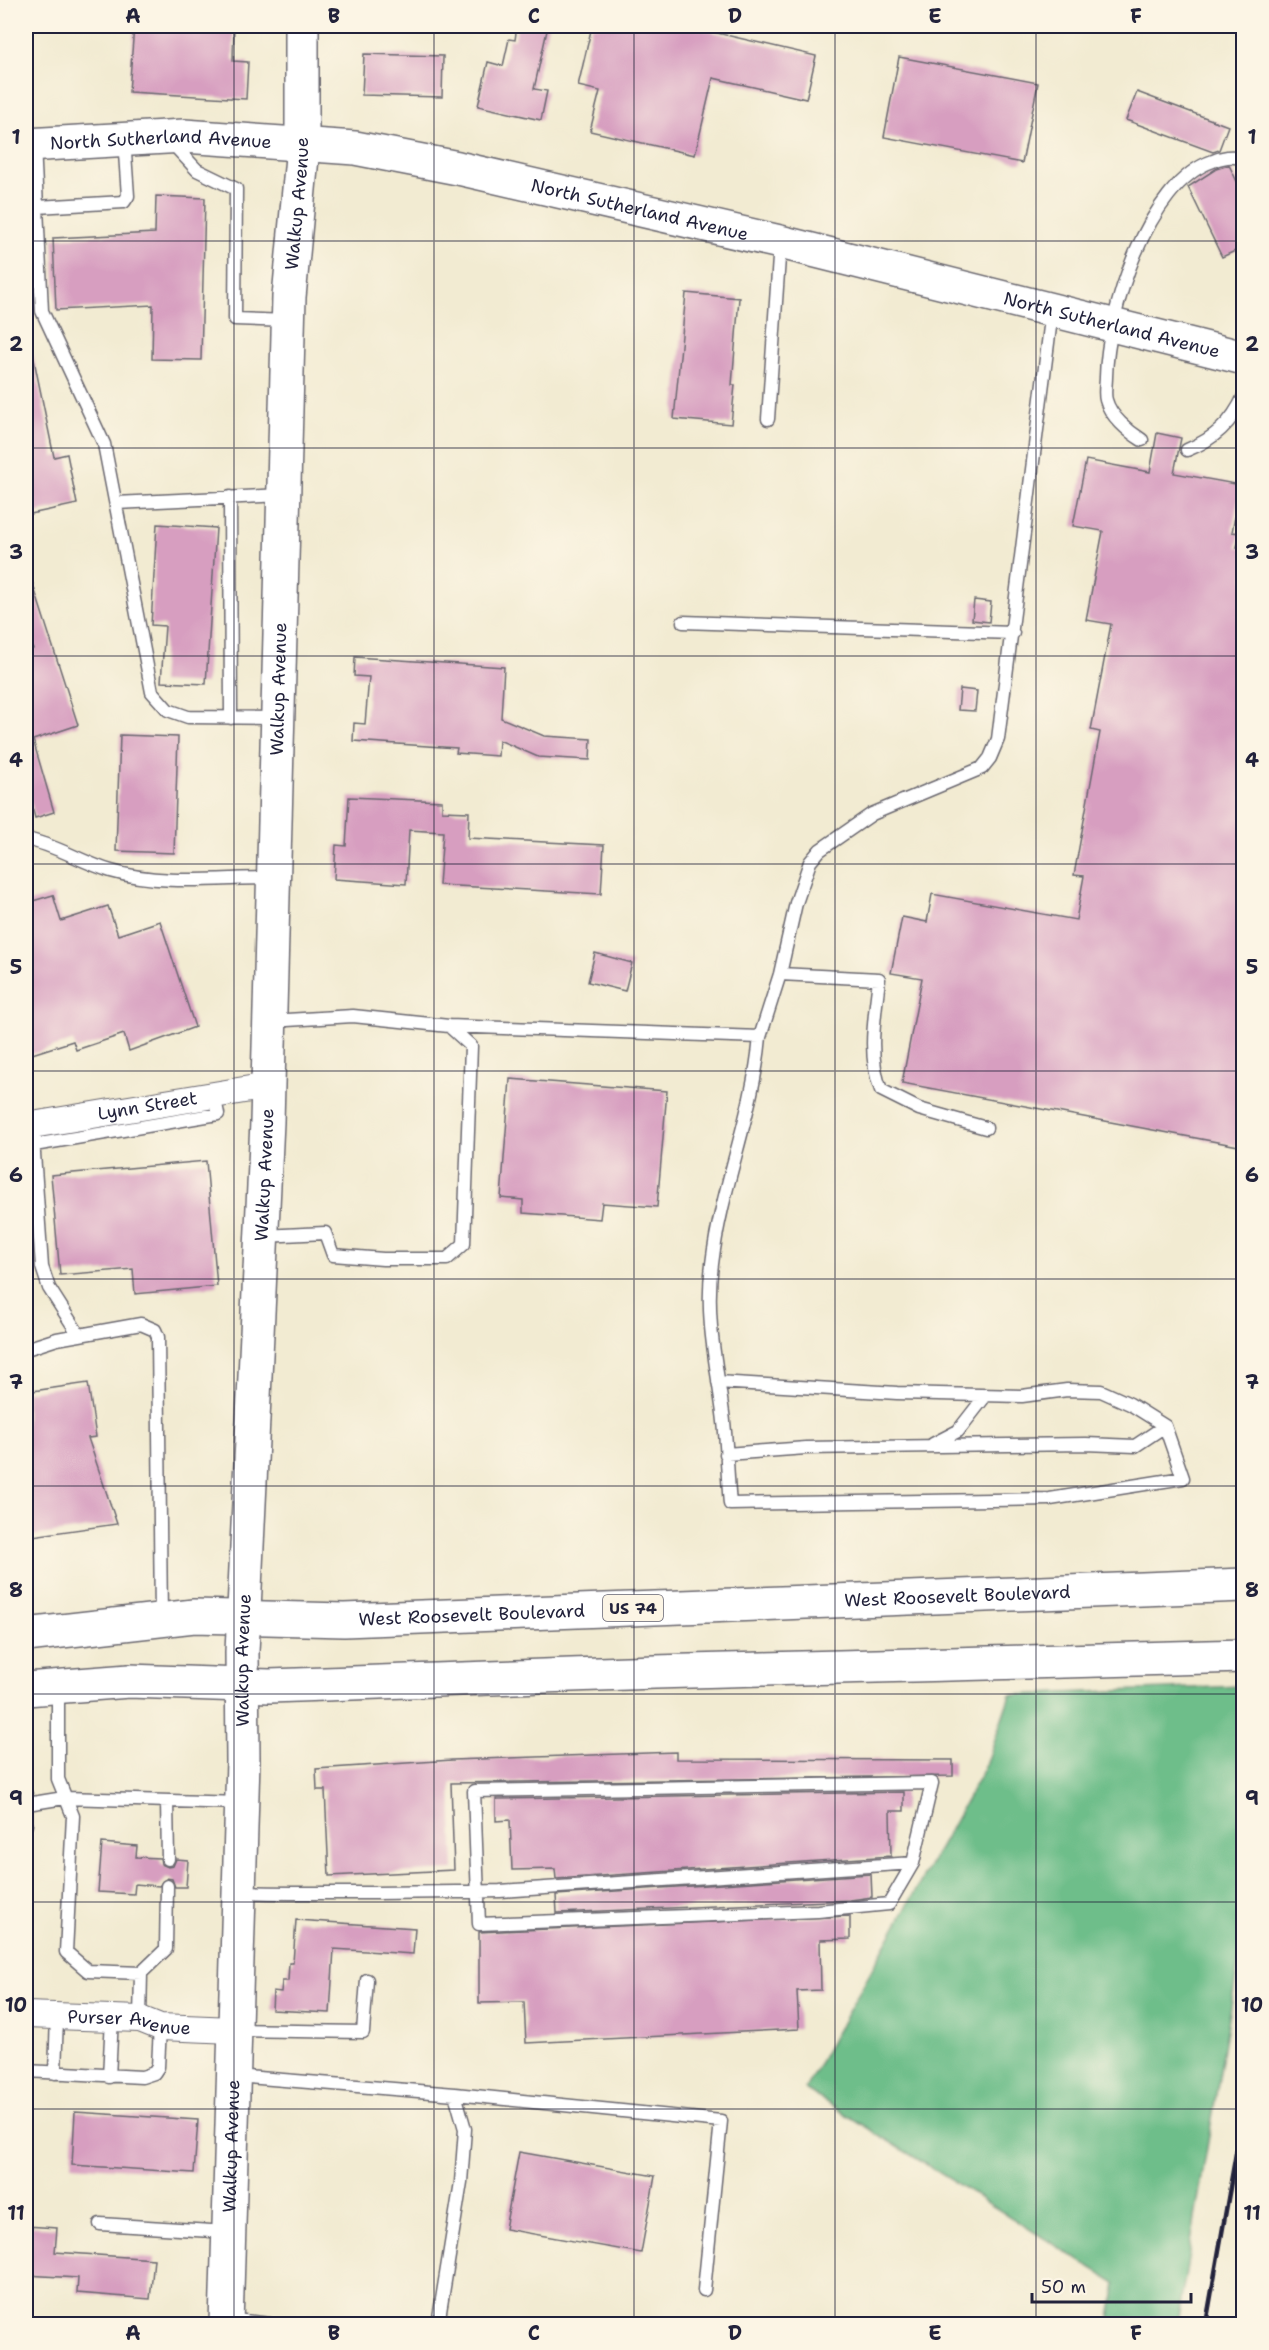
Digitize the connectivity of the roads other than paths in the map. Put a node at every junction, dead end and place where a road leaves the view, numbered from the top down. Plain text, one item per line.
1 (302, 26) edge
2 (166, 136) junction
3 (124, 139) junction
4 (302, 143) junction
5 (30, 144) edge
6 (1244, 160) edge
7 (37, 207) junction
8 (780, 242) junction
9 (1052, 311) junction
10 (289, 321) junction
11 (1112, 326) junction
12 (1244, 358) edge
13 (1244, 396) edge
14 (768, 419) dead end
15 (1142, 440) dead end
16 (1187, 450) dead end
17 (286, 494) junction
18 (230, 497) junction
19 (116, 503) junction
20 (683, 622) dead end
21 (1013, 633) junction
22 (231, 717) junction
23 (278, 718) junction
24 (26, 839) edge
25 (273, 878) junction
26 (780, 974) junction
27 (269, 1021) junction
28 (449, 1026) junction
29 (760, 1037) junction
30 (268, 1086) junction
31 (986, 1128) dead end
32 (31, 1132) edge
33 (261, 1236) junction
34 (79, 1335) junction
35 (26, 1349) edge
36 (718, 1382) junction
37 (986, 1395) junction
38 (1165, 1426) junction
39 (929, 1446) junction
40 (726, 1454) junction
41 (1243, 1585) edge
42 (243, 1617) junction
43 (161, 1620) junction
44 (26, 1635) edge
45 (1235, 1656) edge
46 (242, 1685) junction
47 (58, 1687) junction
48 (26, 1689) edge
49 (64, 1798) junction
50 (26, 1799) edge
51 (167, 1801) junction
52 (242, 1803) junction
53 (26, 1825) edge
54 (168, 1859) dead end
55 (913, 1863) junction
56 (167, 1886) dead end
57 (238, 1892) junction
58 (477, 1892) junction
59 (141, 1973) junction
60 (367, 1980) dead end
61 (26, 2015) edge
62 (57, 2016) junction
63 (112, 2018) junction
64 (150, 2023) junction
65 (233, 2030) junction
66 (26, 2071) edge
67 (55, 2073) junction
68 (232, 2075) junction
69 (109, 2077) junction
70 (454, 2094) junction
71 (100, 2224) dead end
72 (228, 2232) junction
73 (704, 2290) dead end
74 (226, 2322) edge
75 (270, 2325) edge
76 (438, 2325) edge

1 - 4 main road, Walkup Avenue
2 - 3 main road, North Sutherland Avenue
2 - 4 main road, North Sutherland Avenue
2 - 10 lane
3 - 5 main road, North Sutherland Avenue
3 - 7 lane
4 - 8 main road, North Sutherland Avenue
4 - 10 main road, Walkup Avenue
5 - 7 lane
6 - 11 lane
7 - 19 lane
8 - 9 main road, North Sutherland Avenue
8 - 14 lane
9 - 11 main road, North Sutherland Avenue
9 - 21 lane
10 - 17 main road, Walkup Avenue
11 - 12 main road, North Sutherland Avenue
11 - 15 lane
13 - 16 lane
17 - 18 lane
17 - 23 main road, Walkup Avenue
18 - 19 lane
18 - 22 lane
19 - 22 lane
20 - 21 lane
21 - 26 lane
22 - 23 lane
23 - 25 main road, Walkup Avenue
24 - 25 lane
25 - 27 main road, Walkup Avenue
26 - 29 lane
26 - 31 lane
27 - 28 lane
27 - 30 main road, Walkup Avenue
28 - 29 lane
28 - 33 lane
29 - 36 lane
30 - 32 street, Lynn Street
30 - 33 main road, Walkup Avenue
32 - 34 lane
33 - 42 main road, Walkup Avenue
34 - 35 lane
34 - 43 lane
36 - 37 lane
36 - 40 lane
37 - 38 lane
37 - 39 lane
38 - 39 lane
38 - 40 lane
39 - 40 lane
41 - 42 main road, West Roosevelt Boulevard / US 74
42 - 43 main road, West Roosevelt Boulevard / US 74
42 - 46 main road, Walkup Avenue
43 - 44 main road, West Roosevelt Boulevard / US 74
45 - 46 main road
46 - 47 main road
46 - 52 main road, Walkup Avenue
47 - 48 main road
47 - 49 lane
49 - 50 lane
49 - 51 lane
49 - 59 lane
50 - 53 lane
51 - 52 lane
51 - 54 lane
52 - 57 main road, Walkup Avenue
55 - 58 lane
55 - 58 lane
55 - 58 lane
56 - 59 lane
57 - 58 lane
57 - 65 main road, Walkup Avenue
59 - 64 lane
60 - 65 lane
61 - 62 street, Purser Avenue
62 - 63 street, Purser Avenue
62 - 67 lane
63 - 64 street, Purser Avenue
63 - 69 lane
64 - 65 street, Purser Avenue
64 - 69 lane
65 - 68 main road, Walkup Avenue
66 - 67 lane
67 - 69 lane
68 - 70 lane
68 - 72 main road, Walkup Avenue
70 - 73 lane
70 - 76 lane
71 - 72 lane
72 - 74 main road, Walkup Avenue
74 - 75 lane

